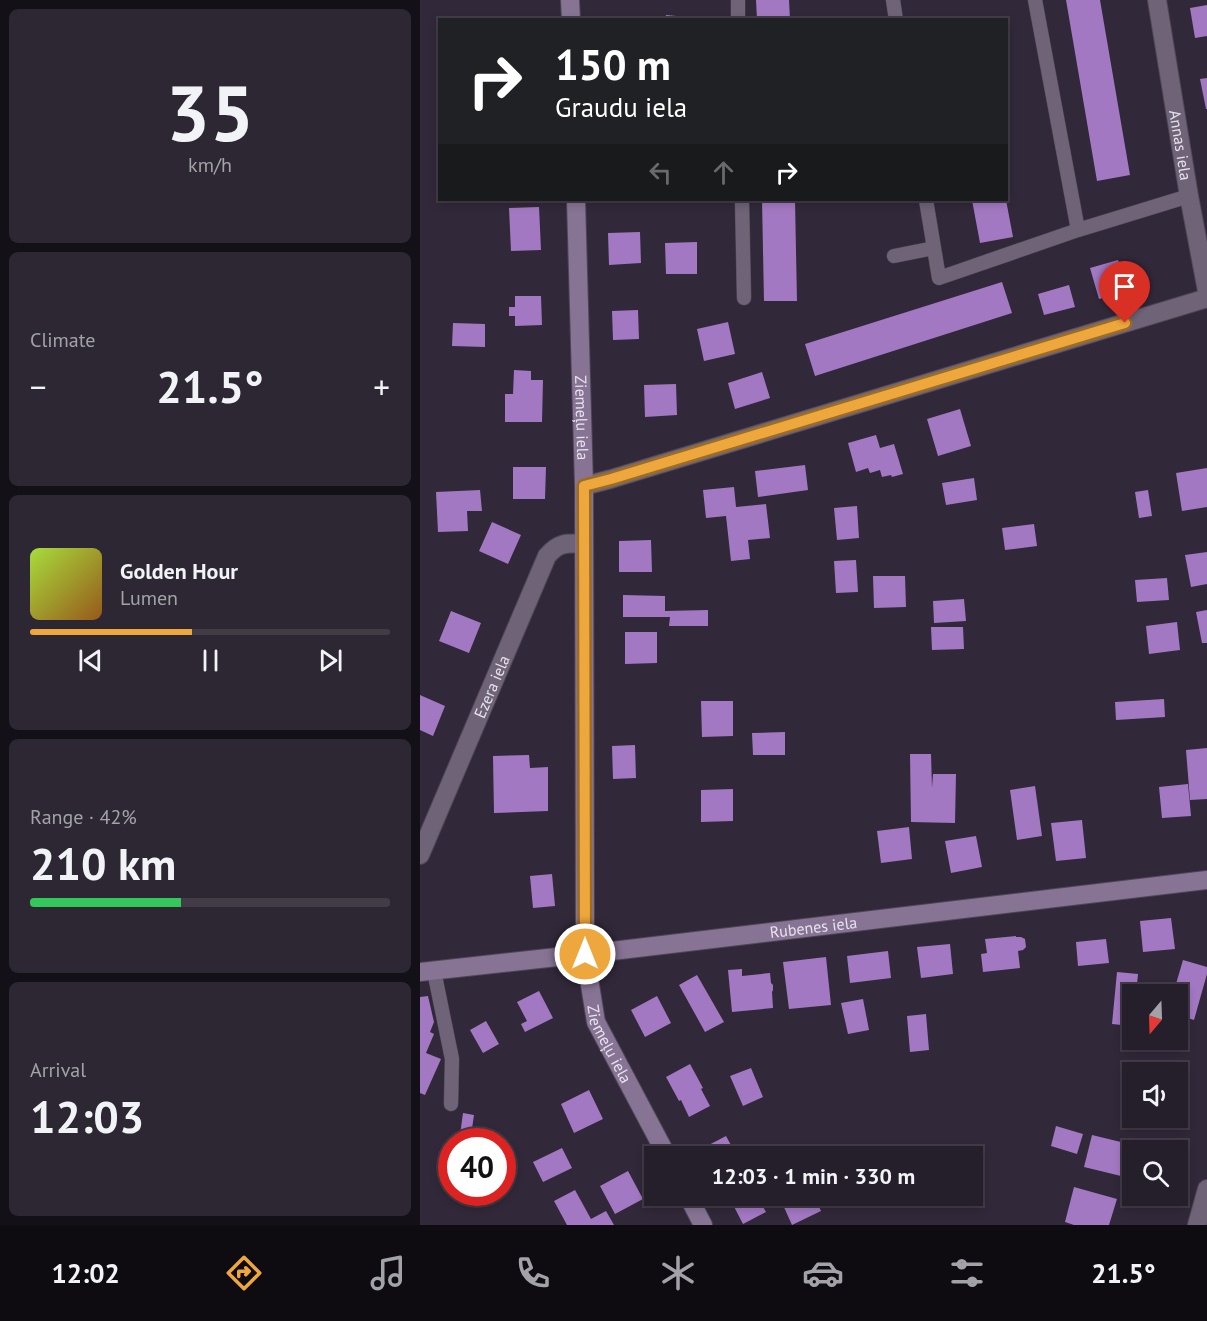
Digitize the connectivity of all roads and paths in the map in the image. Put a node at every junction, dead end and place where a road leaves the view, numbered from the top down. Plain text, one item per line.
1 (570, 0) edge
2 (738, 0) edge
3 (893, 0) edge
4 (1035, 0) edge
5 (1157, 0) edge
6 (571, 18) edge
7 (738, 18) edge
8 (896, 18) edge
9 (1189, 196) junction
10 (576, 201) edge
11 (742, 201) edge
12 (926, 201) edge
13 (1078, 230) junction
14 (934, 248) junction
15 (894, 256) dead end
16 (1207, 291) edge
17 (744, 298) dead end
18 (1207, 298) edge
19 (584, 486) junction
20 (584, 544) junction
21 (420, 855) edge
22 (1207, 880) edge
23 (585, 954) junction
24 (427, 972) edge
25 (451, 1104) dead end
26 (662, 1146) edge
27 (1207, 1189) edge
28 (693, 1206) edge
29 (703, 1225) edge
30 (1197, 1225) edge

1 - 6 street
2 - 7 lane
3 - 8 lane
4 - 13 lane
5 - 9 street, Annas iela
9 - 13 lane
9 - 16 street, Annas iela
10 - 19 street, Ziemeļu iela
11 - 17 lane
12 - 14 lane
13 - 14 lane
14 - 15 lane
18 - 19 street
19 - 20 street, Ziemeļu iela
20 - 21 street, Ezera iela
20 - 23 street, Ziemeļu iela
22 - 23 street, Rubenes iela
23 - 24 street, Rubenes iela
23 - 26 street, Ziemeļu iela
24 - 25 lane
27 - 30 street
28 - 29 street

